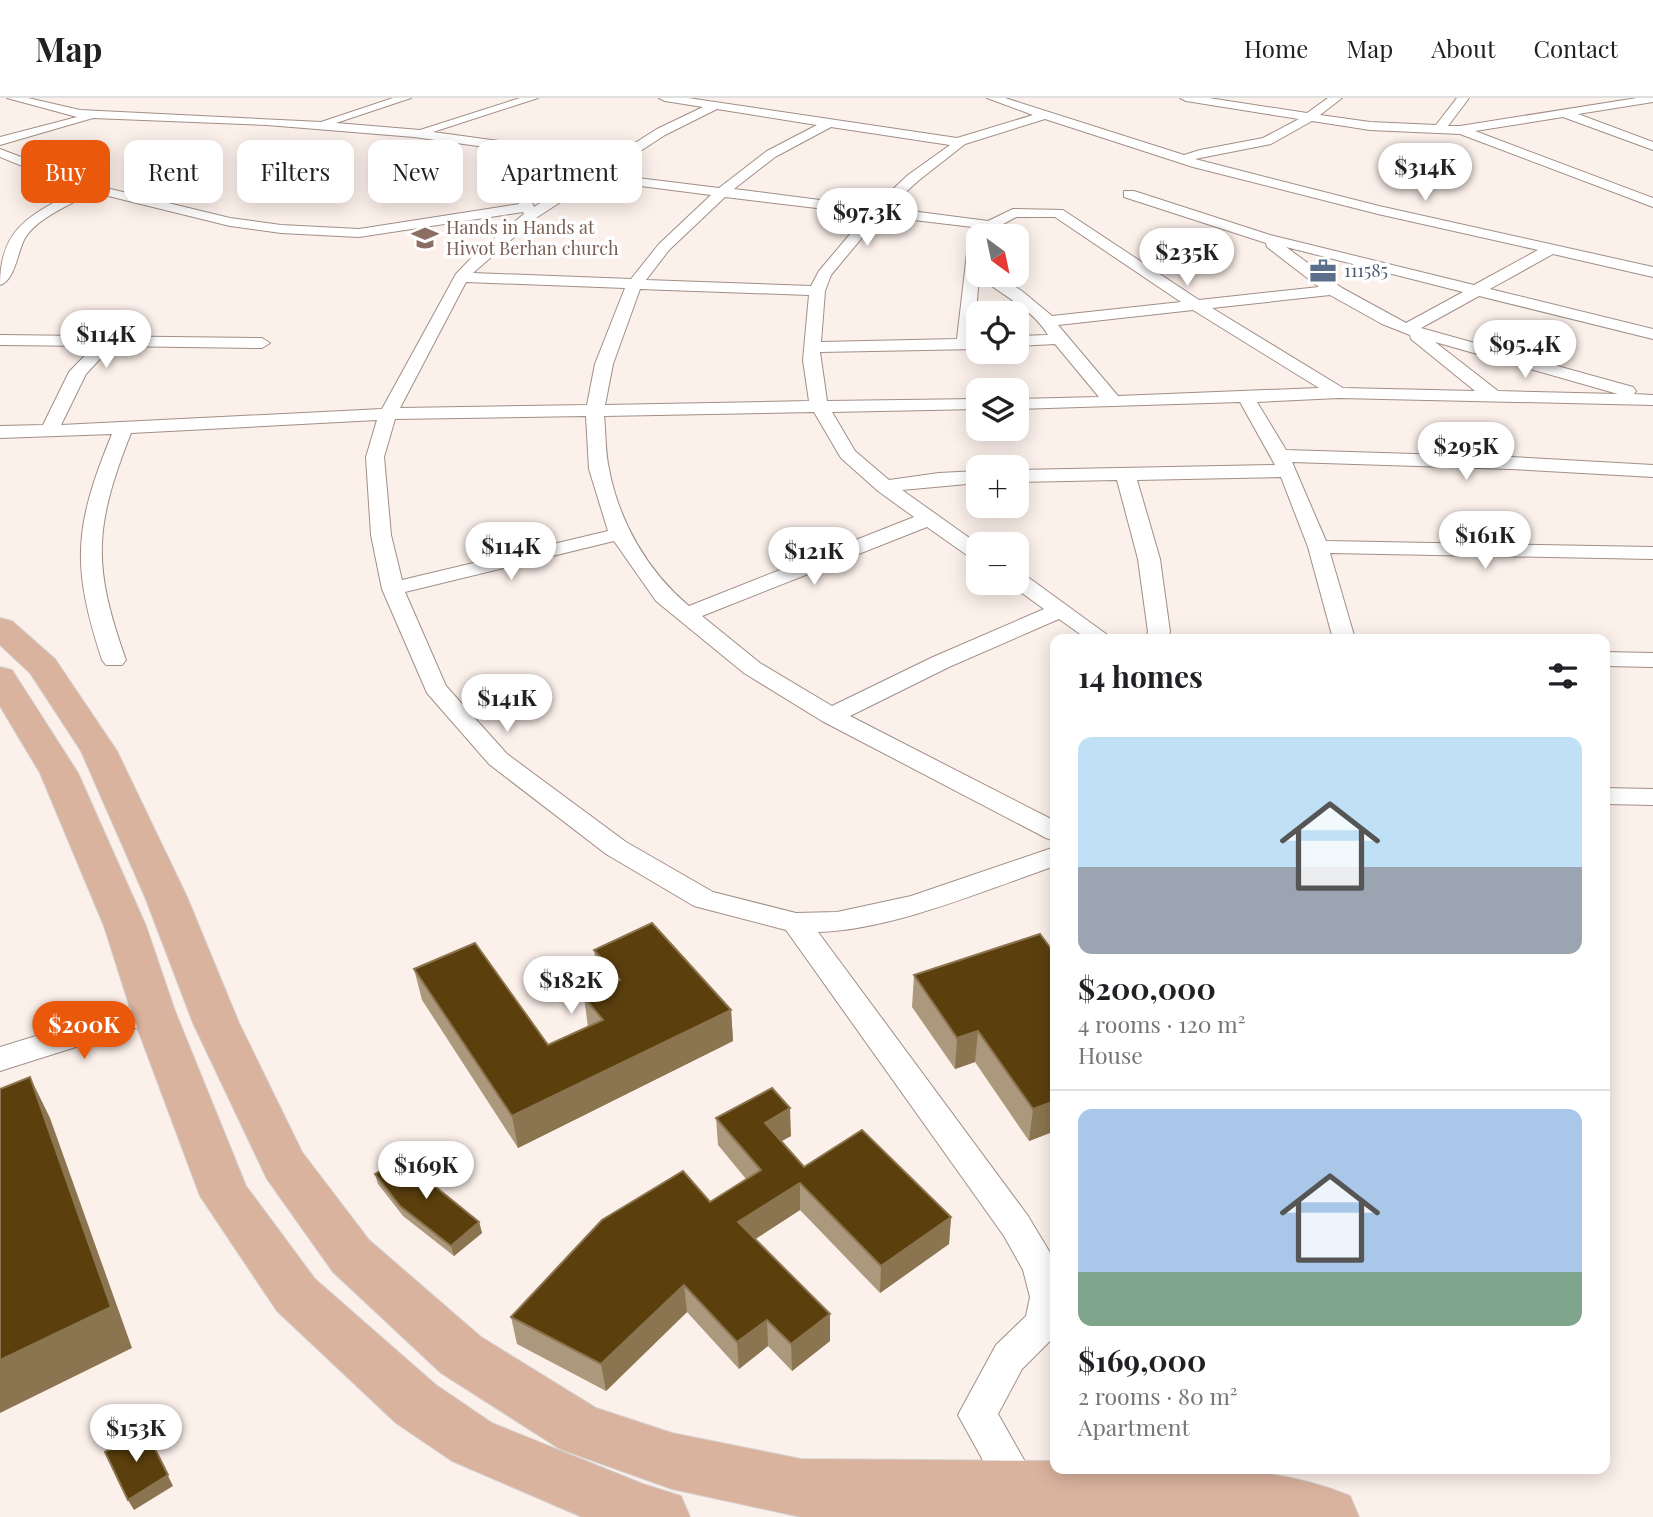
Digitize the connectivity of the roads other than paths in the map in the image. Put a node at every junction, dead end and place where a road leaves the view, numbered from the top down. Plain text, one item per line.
1 (13, 98) edge
2 (405, 98) edge
3 (533, 98) edge
4 (665, 98) edge
5 (993, 98) edge
6 (1174, 98) edge
7 (1186, 98) edge
8 (1336, 98) edge
9 (1463, 98) edge
10 (1653, 99) edge
11 (1239, 102) edge
12 (1585, 103) edge
13 (715, 106) junction
14 (360, 111) junction
15 (1564, 113) junction
16 (1044, 115) junction
17 (95, 116) junction
18 (1310, 117) junction
19 (1246, 120) dead end
20 (267, 121) junction
21 (831, 122) junction
22 (312, 127) junction
23 (1439, 130) junction
24 (1462, 130) junction
25 (414, 134) junction
26 (0, 141) edge
27 (957, 142) junction
28 (642, 144) edge
29 (1653, 146) edge
30 (0, 153) edge
31 (1189, 159) junction
32 (21, 161) edge
33 (642, 183) edge
34 (110, 193) edge
35 (721, 193) junction
36 (1129, 194) dead end
37 (63, 203) edge
38 (543, 203) edge
39 (1653, 203) edge
40 (529, 211) junction
41 (876, 212) junction
42 (997, 224) edge
43 (966, 227) edge
44 (1265, 238) junction
45 (1549, 250) junction
46 (1653, 272) edge
47 (461, 277) junction
48 (0, 280) edge
49 (634, 286) junction
50 (1005, 287) edge
51 (1475, 289) junction
52 (1330, 290) junction
53 (817, 291) junction
54 (1196, 305) junction
55 (1048, 321) junction
56 (1407, 329) junction
57 (1653, 334) edge
58 (1059, 338) junction
59 (0, 340) edge
60 (1029, 340) edge
61 (48, 341) junction
62 (107, 342) junction
63 (261, 343) dead end
64 (966, 344) edge
65 (812, 347) junction
66 (78, 372) junction
67 (1339, 393) junction
68 (1245, 396) junction
69 (1493, 396) junction
70 (1653, 400) edge
71 (1113, 402) junction
72 (966, 404) edge
73 (1029, 404) edge
74 (819, 406) junction
75 (595, 409) junction
76 (388, 414) junction
77 (124, 428) junction
78 (49, 430) junction
79 (0, 432) edge
80 (1284, 464) junction
81 (1653, 471) edge
82 (1125, 474) junction
83 (1029, 476) edge
84 (966, 478) edge
85 (885, 486) junction
86 (928, 519) junction
87 (619, 534) junction
88 (966, 546) edge
89 (1318, 547) junction
90 (1653, 554) edge
91 (1029, 588) edge
92 (393, 589) junction
93 (1061, 610) junction
94 (685, 615) junction
95 (0, 628) edge
96 (1095, 634) edge
97 (1157, 634) edge
98 (1344, 634) edge
99 (1610, 659) edge
100 (114, 660) dead end
101 (1653, 660) edge
102 (0, 677) edge
103 (831, 716) junction
104 (1610, 796) edge
105 (1653, 797) edge
106 (1050, 829) edge
107 (1050, 858) edge
108 (796, 923) junction
109 (153, 1011) junction
110 (0, 1059) edge
111 (1020, 1488) junction
112 (660, 1517) edge
113 (1329, 1517) edge

1 - 17 street
2 - 14 street
3 - 25 street
4 - 13 street
5 - 16 street
6 - 19 street
7 - 11 street
8 - 18 street
9 - 23 street
10 - 12 street
11 - 18 street
12 - 15 street
13 - 21 street
13 - 28 street
14 - 20 street
14 - 22 street
15 - 24 street
15 - 29 street
16 - 27 street
16 - 31 street
17 - 20 street
17 - 26 street
18 - 23 street
18 - 31 street
20 - 22 street
21 - 27 street
21 - 35 street
22 - 25 street
23 - 24 street
24 - 39 street
25 - 40 street
27 - 41 street
30 - 32 street
31 - 45 street
33 - 35 street
34 - 40 street
35 - 41 street
35 - 49 street
36 - 44 street
37 - 48 street
38 - 40 street
40 - 47 street
41 - 43 street
41 - 53 street
42 - 54 street
44 - 51 street
44 - 52 street
45 - 46 street
45 - 51 street
47 - 49 street
47 - 76 street
49 - 53 street
49 - 75 street
50 - 55 street
51 - 56 street
51 - 57 street
52 - 54 street
52 - 56 street
53 - 65 street
54 - 55 street
54 - 67 street
55 - 58 street
56 - 69 street
56 - 70 street
58 - 60 street
58 - 71 street
59 - 61 street
61 - 62 street
61 - 66 street
62 - 63 street
62 - 66 street
64 - 65 street
65 - 74 street
66 - 78 street
67 - 68 street
67 - 69 street
68 - 71 street
68 - 80 street
69 - 70 street
71 - 73 street
72 - 74 street
74 - 75 street
74 - 85 street
75 - 76 street
75 - 87 street
76 - 77 street
76 - 92 street
77 - 78 street
77 - 100 street
78 - 79 street
80 - 81 street
80 - 82 street
80 - 89 street
82 - 83 street
82 - 97 street
84 - 85 street
85 - 86 street
86 - 88 street
86 - 94 street
87 - 92 street
87 - 94 street
89 - 90 street
89 - 98 street
91 - 93 street
92 - 108 street
93 - 96 street
93 - 103 street
94 - 103 street
95 - 111 main road
99 - 101 street
102 - 109 main road
103 - 106 street
104 - 105 street
107 - 108 street
108 - 111 street
109 - 110 street
109 - 112 main road
111 - 113 main road

